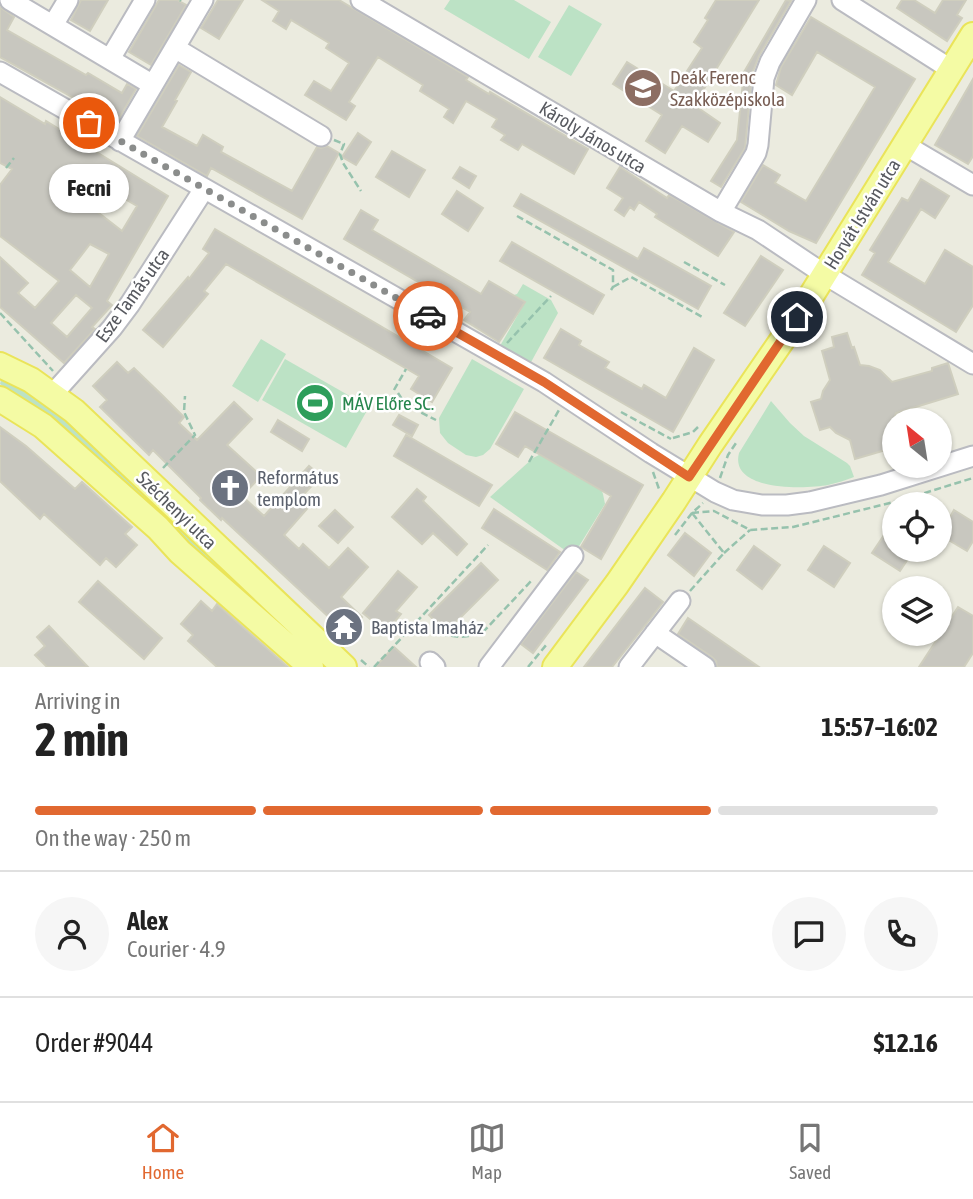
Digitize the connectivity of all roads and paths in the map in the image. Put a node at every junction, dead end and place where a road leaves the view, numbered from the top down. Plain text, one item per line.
1 (10, 0) edge
2 (68, 0) edge
3 (145, 0) edge
4 (203, 0) edge
5 (361, 0) edge
6 (806, 0) edge
7 (842, 0) edge
8 (53, 25) junction
9 (973, 35) edge
10 (175, 48) junction
11 (110, 59) junction
12 (952, 70) junction
13 (0, 72) edge
14 (153, 85) junction
15 (321, 136) joint
16 (120, 141) junction
17 (905, 145) junction
18 (14, 158) dead end
19 (6, 168) dead end
20 (973, 185) edge
21 (204, 189) junction
22 (361, 191) dead end
23 (720, 212) junction
24 (517, 215) dead end
25 (684, 262) dead end
26 (824, 274) junction
27 (725, 285) dead end
28 (551, 296) dead end
29 (0, 313) edge
30 (704, 318) dead end
31 (428, 330) dead end
32 (418, 347) dead end
33 (502, 348) dead end
34 (973, 364) edge
35 (0, 365) edge
36 (406, 369) dead end
37 (57, 388) junction
38 (394, 390) dead end
39 (398, 393) dead end
40 (186, 396) dead end
41 (0, 399) edge
42 (560, 409) dead end
43 (436, 421) dead end
44 (973, 456) edge
45 (529, 462) dead end
46 (654, 475) dead end
47 (689, 477) junction
48 (148, 482) junction
49 (660, 492) dead end
50 (692, 513) dead end
51 (750, 530) dead end
52 (488, 545) dead end
53 (724, 553) junction
54 (573, 555) dead end
55 (533, 579) dead end
56 (680, 601) joint
57 (408, 630) junction
58 (655, 633) junction
59 (311, 667) edge
60 (344, 667) edge
61 (374, 667) edge
62 (489, 667) edge
63 (555, 667) edge
64 (629, 667) edge
65 (705, 667) edge

1 - 8 street
2 - 8 street
3 - 11 street
4 - 10 street
5 - 23 street, Károly János utca
6 - 23 street
7 - 12 street
8 - 11 street
9 - 12 main road, Horvát István utca
10 - 14 street
10 - 15 street
11 - 14 street
12 - 17 main road, Horvát István utca
13 - 16 street
14 - 16 street
15 - 22 path
16 - 21 street
17 - 20 street
17 - 26 main road, Horvát István utca
18 - 19 path
21 - 37 street, Esze Tamás utca
21 - 47 street
23 - 26 street, Károly János utca
24 - 30 path
25 - 27 path
26 - 34 street, Károly János utca
26 - 47 main road, Horvát István utca
28 - 33 path
29 - 37 path
31 - 32 path
35 - 37 main road, Széchenyi utca
36 - 38 path
37 - 48 main road, Széchenyi utca
39 - 43 path
40 - 48 path
41 - 59 main road, Széchenyi utca
42 - 45 path
44 - 47 street
46 - 49 path
47 - 63 main road, Horvát István utca
48 - 60 main road, Széchenyi utca
50 - 53 path
51 - 53 path
52 - 57 path
53 - 56 path
54 - 62 street
55 - 57 path
56 - 58 street
57 - 61 path
58 - 64 street
58 - 65 street

